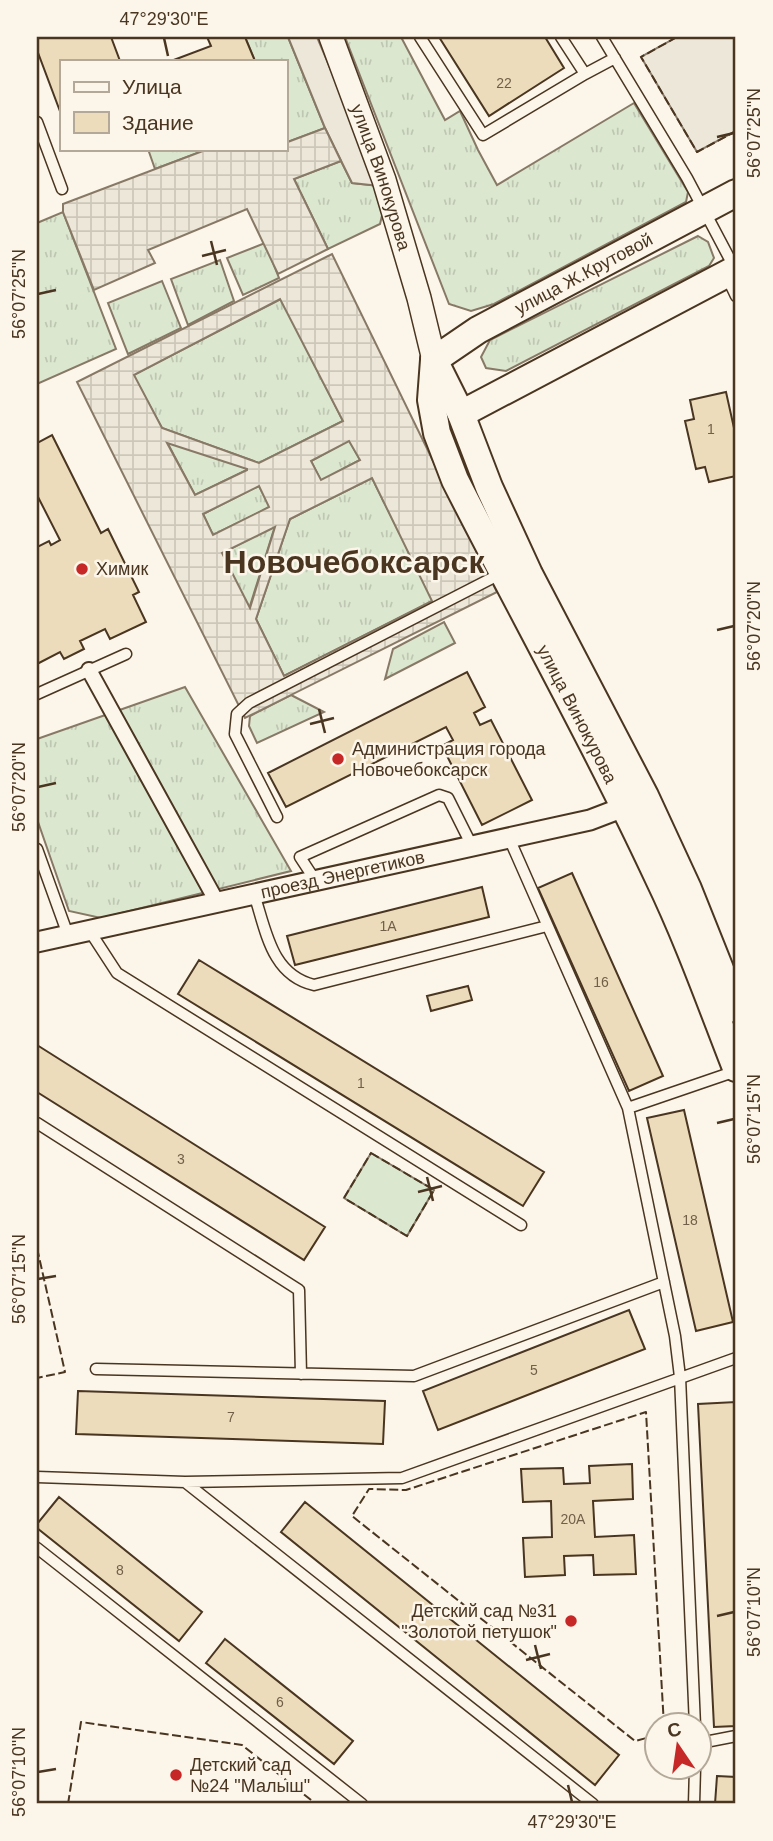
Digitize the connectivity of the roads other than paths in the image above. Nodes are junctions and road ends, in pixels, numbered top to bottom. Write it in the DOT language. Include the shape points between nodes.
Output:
graph roads {
  1 [pos="331,37"];
  2 [pos="420,37"];
  3 [pos="561,37"];
  4 [pos="602,37"];
  5 [pos="615,58"];
  6 [pos="585,74"];
  7 [pos="37,122"];
  8 [pos="62,189"];
  9 [pos="736,193"];
  10 [pos="704,210"];
  11 [pos="734,277"];
  12 [pos="434,360"];
  13 [pos="461,414"];
  14 [pos="502,573"];
  15 [pos="126,654"];
  16 [pos="89,670"];
  17 [pos="37,694"];
  18 [pos="634,802"];
  19 [pos="277,817"];
  20 [pos="509,838"];
  21 [pos="471,846"];
  22 [pos="37,849"];
  23 [pos="314,880"];
  24 [pos="254,894"];
  25 [pos="218,902"];
  26 [pos="547,926"];
  27 [pos="89,930"];
  28 [pos="68,935"];
  29 [pos="37,942"];
  30 [pos="736,1009"];
  31 [pos="736,1070"];
  32 [pos="628,1108"];
  33 [pos="37,1123"];
  34 [pos="521,1225"];
  35 [pos="664,1282"];
  36 [pos="736,1358"];
  37 [pos="96,1369"];
  38 [pos="301,1374"];
  39 [pos="680,1377"];
  40 [pos="37,1477"];
  41 [pos="185,1482"];
  42 [pos="37,1548"];
  43 [pos="694,1712"];
  44 [pos="736,1736"];
  45 [pos="714,1740"];
  46 [pos="695,1782"];
  47 [pos="362,1804"];
  48 [pos="582,1804"];
  49 [pos="593,1804"];
  50 [pos="694,1804"];
  1 -- 12 [label="street, улица Винокурова" via="384,180"];
  2 -- 6 [label="lane" via="483,135"];
  3 -- 6 [label="lane"];
  4 -- 5 [label="lane"];
  5 -- 6 [label="lane"];
  5 -- 10 [label="lane"];
  7 -- 8 [label="lane"];
  9 -- 10 [label="main road, улица Ж.Крутовой"];
  10 -- 11 [label="lane"];
  10 -- 12 [label="main road, улица Ж.Крутовой" via="478,330"];
  11 -- 13 [label="main road"];
  12 -- 13 [label="main road, улица Винокурова"];
  12 -- 14 [label="main road, улица Винокурова" via="431,400 437,433"];
  13 -- 18 [label="main road, улица Винокурова" via="489,487"];
  14 -- 18 [label="main road, улица Винокурова"];
  14 -- 19 [label="lane" via="249,703 237,714 234,734"];
  15 -- 16 [label="lane"];
  16 -- 17 [label="lane"];
  16 -- 25 [label="street"];
  18 -- 20 [label="street, проезд Энергетиков" via="590,820"];
  18 -- 30 [label="main road, улица Винокурова" via="688,889"];
  18 -- 31 [label="main road, улица Винокурова" via="659,878"];
  20 -- 21 [label="street, проезд Энергетиков"];
  20 -- 26 [label="lane"];
  21 -- 23 [label="street, проезд Энергетиков"];
  21 -- 23 [label="lane" via="448,799 439,795 300,857"];
  22 -- 28 [label="lane"];
  23 -- 24 [label="street, проезд Энергетиков"];
  24 -- 25 [label="street, проезд Энергетиков"];
  24 -- 26 [label="lane" via="279,963 314,985"];
  25 -- 27 [label="street, проезд Энергетиков"];
  26 -- 32 [label="lane"];
  27 -- 28 [label="street, проезд Энергетиков"];
  27 -- 34 [label="lane" via="117,973"];
  28 -- 29 [label="street, проезд Энергетиков"];
  31 -- 32 [label="lane"];
  32 -- 35 [label="lane"];
  33 -- 38 [label="lane" via="299,1290"];
  35 -- 38 [label="lane" via="414,1376"];
  35 -- 39 [label="lane"];
  36 -- 39 [label="lane"];
  37 -- 38 [label="lane"];
  39 -- 41 [label="lane" via="401,1478"];
  39 -- 43 [label="lane"];
  40 -- 41 [label="lane"];
  41 -- 49 [label="lane"];
  42 -- 47 [label="lane"];
  44 -- 45 [label="lane"];
  46 -- 50 [label="lane"];
  48 -- 49 [label="lane"];
}
